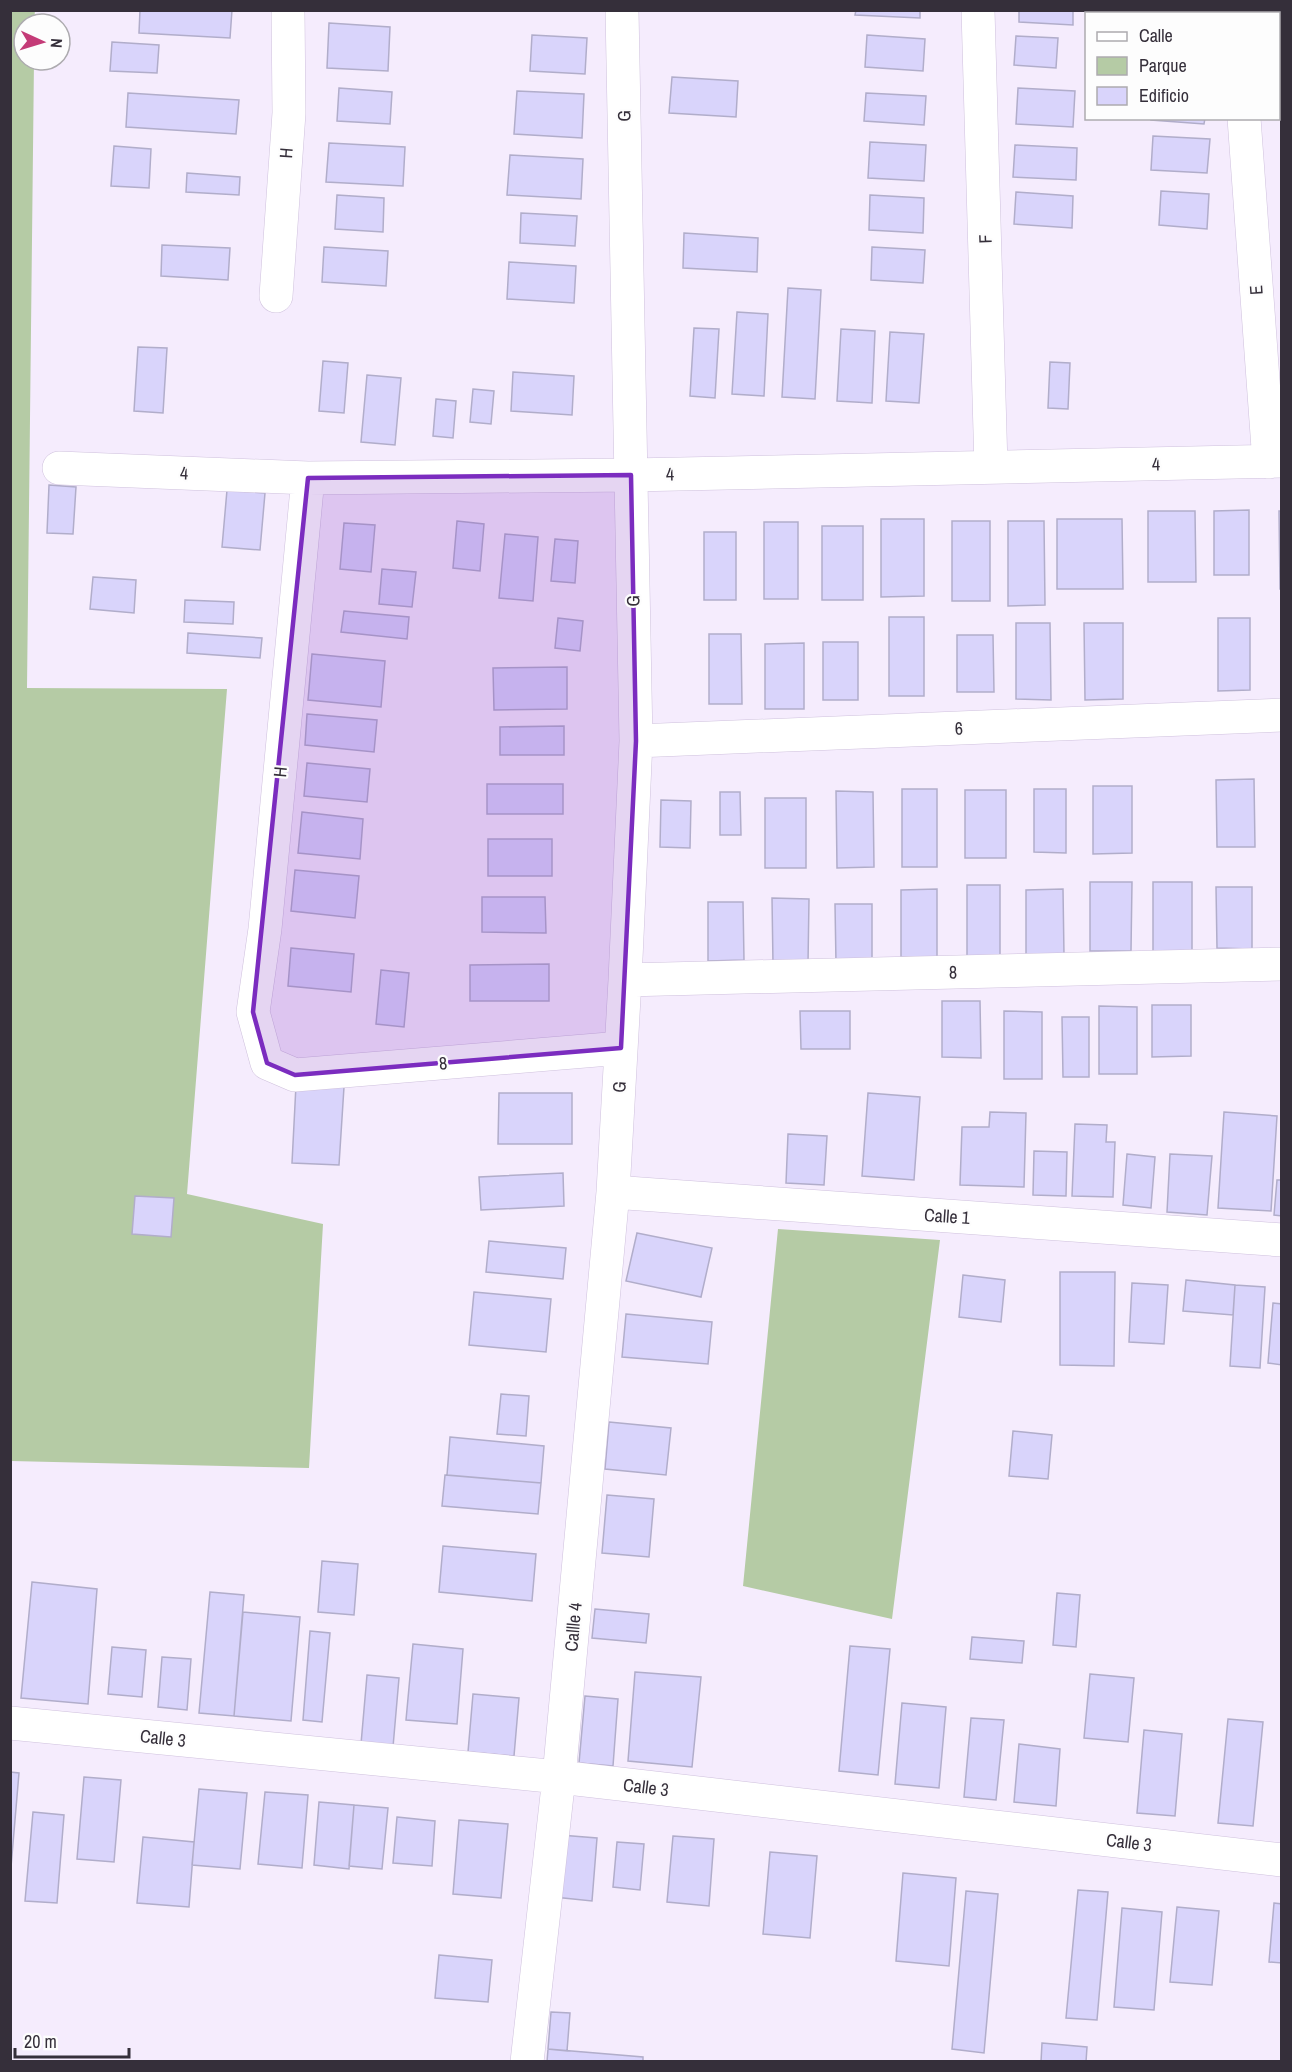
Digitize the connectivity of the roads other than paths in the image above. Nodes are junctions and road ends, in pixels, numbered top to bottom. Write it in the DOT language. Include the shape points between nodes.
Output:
graph roads {
  1 [pos="288,10"];
  2 [pos="622,10"];
  3 [pos="978,10"];
  4 [pos="1244,120"];
  5 [pos="276,296"];
  6 [pos="1275,462"];
  7 [pos="991,467"];
  8 [pos="59,468"];
  9 [pos="631,475"];
  10 [pos="308,478"];
  11 [pos="1281,715"];
  12 [pos="636,741"];
  13 [pos="1281,964"];
  14 [pos="625,980"];
  15 [pos="621,1048"];
  16 [pos="267,1063"];
  17 [pos="613,1192"];
  18 [pos="1281,1240"];
  19 [pos="10,1723"];
  20 [pos="559,1777"];
  21 [pos="1281,1860"];
  22 [pos="527,2061"];
  1 -- 5 [label="street, H" via="289,113"];
  2 -- 9 [label="street, G"];
  3 -- 7 [label="street, F"];
  4 -- 6 [label="street, E"];
  6 -- 7 [label="street, 4"];
  7 -- 9 [label="street, 4"];
  8 -- 10 [label="street, 4"];
  9 -- 10 [label="street, 4"];
  9 -- 12 [label="street, G"];
  10 -- 16 [label="street, H" via="265,929 253,1012"];
  11 -- 12 [label="street, 6"];
  12 -- 14 [label="street, G"];
  13 -- 14 [label="street, 8"];
  14 -- 15 [label="street, G"];
  15 -- 16 [label="street, 8" via="295,1075"];
  15 -- 17 [label="street, G"];
  17 -- 18 [label="street, Calle 1"];
  17 -- 20 [label="street, Callle 4"];
  19 -- 20 [label="street, Calle 3"];
  20 -- 21 [label="street, Calle 3"];
  20 -- 22 [label="street, Callle 4"];
}
